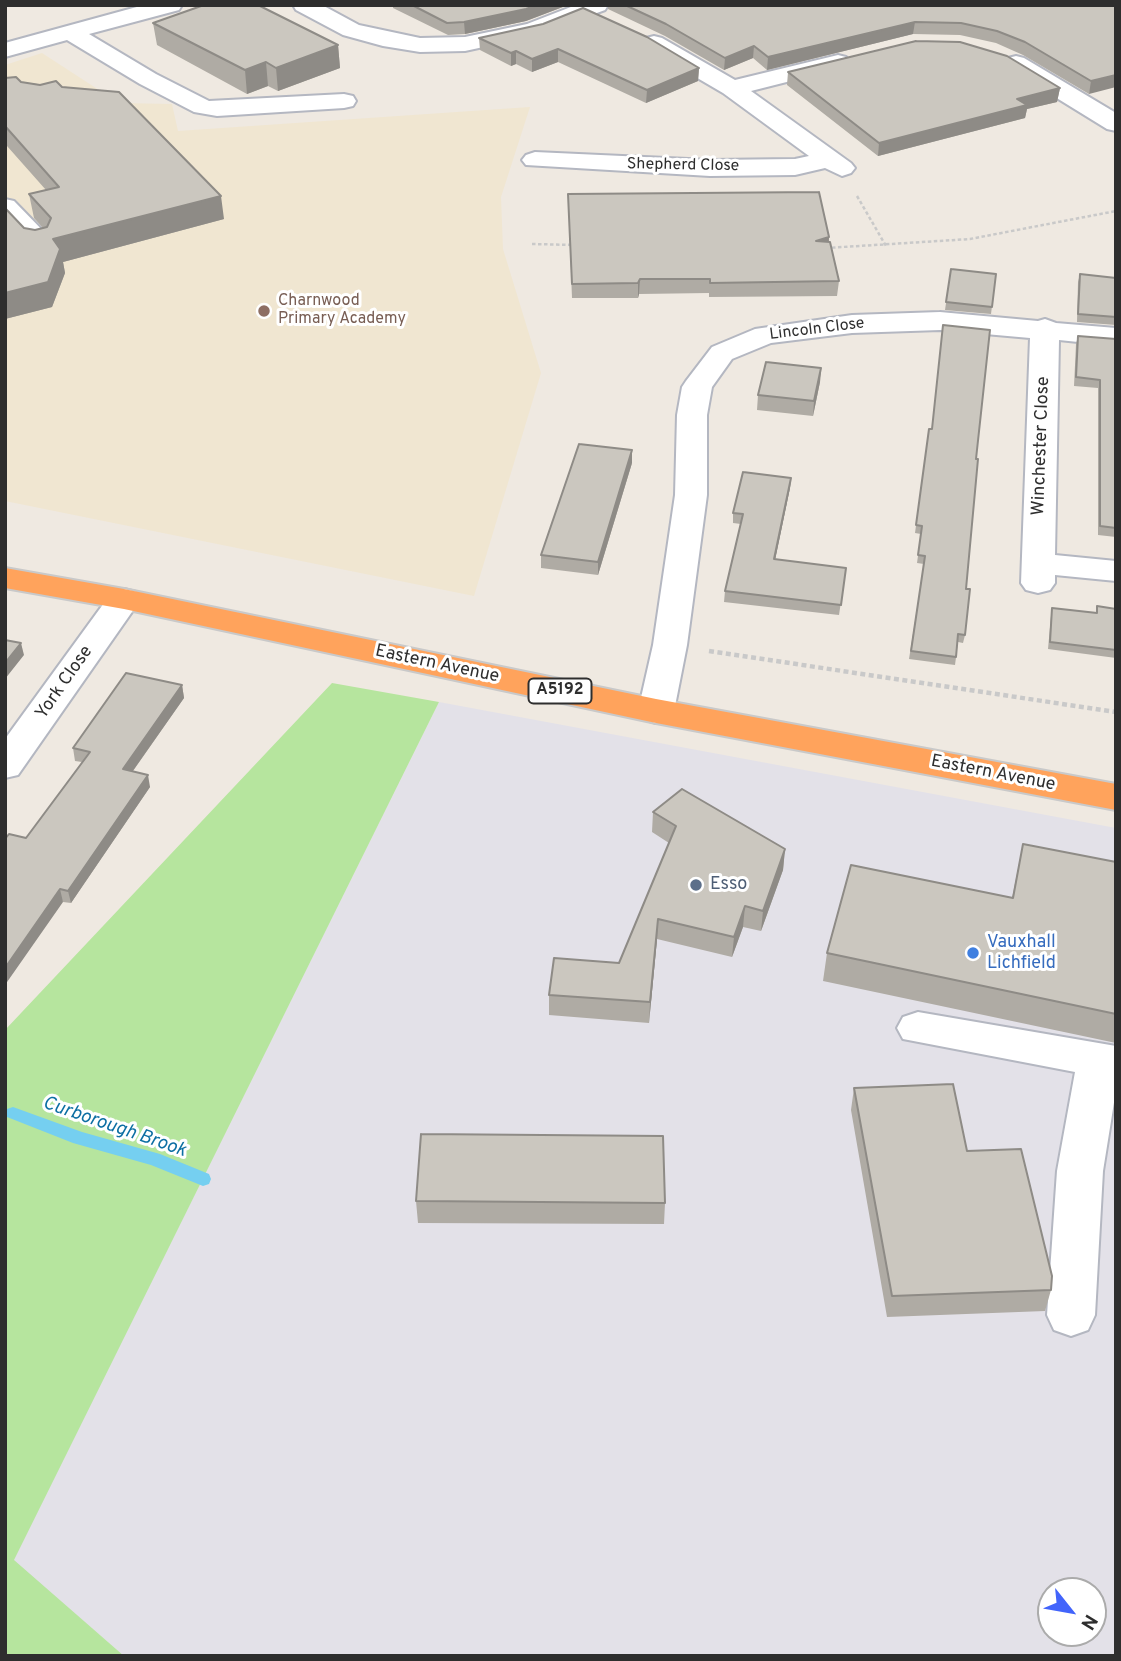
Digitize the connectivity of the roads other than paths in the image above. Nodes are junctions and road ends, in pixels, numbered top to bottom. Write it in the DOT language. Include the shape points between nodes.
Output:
graph roads {
  1 [pos="171,5"];
  2 [pos="304,5"];
  3 [pos="597,13"];
  4 [pos="71,33"];
  5 [pos="632,33"];
  6 [pos="8,47"];
  7 [pos="996,54"];
  8 [pos="858,57"];
  9 [pos="732,88"];
  10 [pos="344,101"];
  11 [pos="1116,124"];
  12 [pos="535,160"];
  13 [pos="5,207"];
  14 [pos="39,243"];
  15 [pos="1045,328"];
  16 [pos="1116,337"];
  17 [pos="1116,571"];
  18 [pos="5,578"];
  19 [pos="124,599"];
  20 [pos="656,711"];
  21 [pos="5,766"];
  22 [pos="1116,797"];
  23 [pos="918,1028"];
  24 [pos="1107,1062"];
  25 [pos="1070,1315"];
  1 -- 4 [label="street"];
  2 -- 3 [label="street" via="351,30 420,45 466,44"];
  4 -- 6 [label="street"];
  4 -- 10 [label="street" via="203,107"];
  5 -- 9 [label="street"];
  7 -- 11 [label="street"];
  8 -- 9 [label="street"];
  9 -- 12 [label="street, Shepherd Close" via="836,163 710,168"];
  13 -- 14 [label="street"];
  15 -- 16 [label="street, Lincoln Close"];
  15 -- 17 [label="street, Winchester Close" via="1038,573"];
  15 -- 20 [label="street, Lincoln Close" via="940,321 852,324 765,335 722,353 696,387 691,495"];
  18 -- 19 [label="highway, Eastern Avenue / A5192"];
  19 -- 20 [label="highway, Eastern Avenue / A5192"];
  19 -- 21 [label="street, York Close"];
  20 -- 22 [label="highway, Eastern Avenue / A5192"];
  23 -- 24 [label="street"];
  24 -- 25 [label="street" via="1080,1171"];
}
